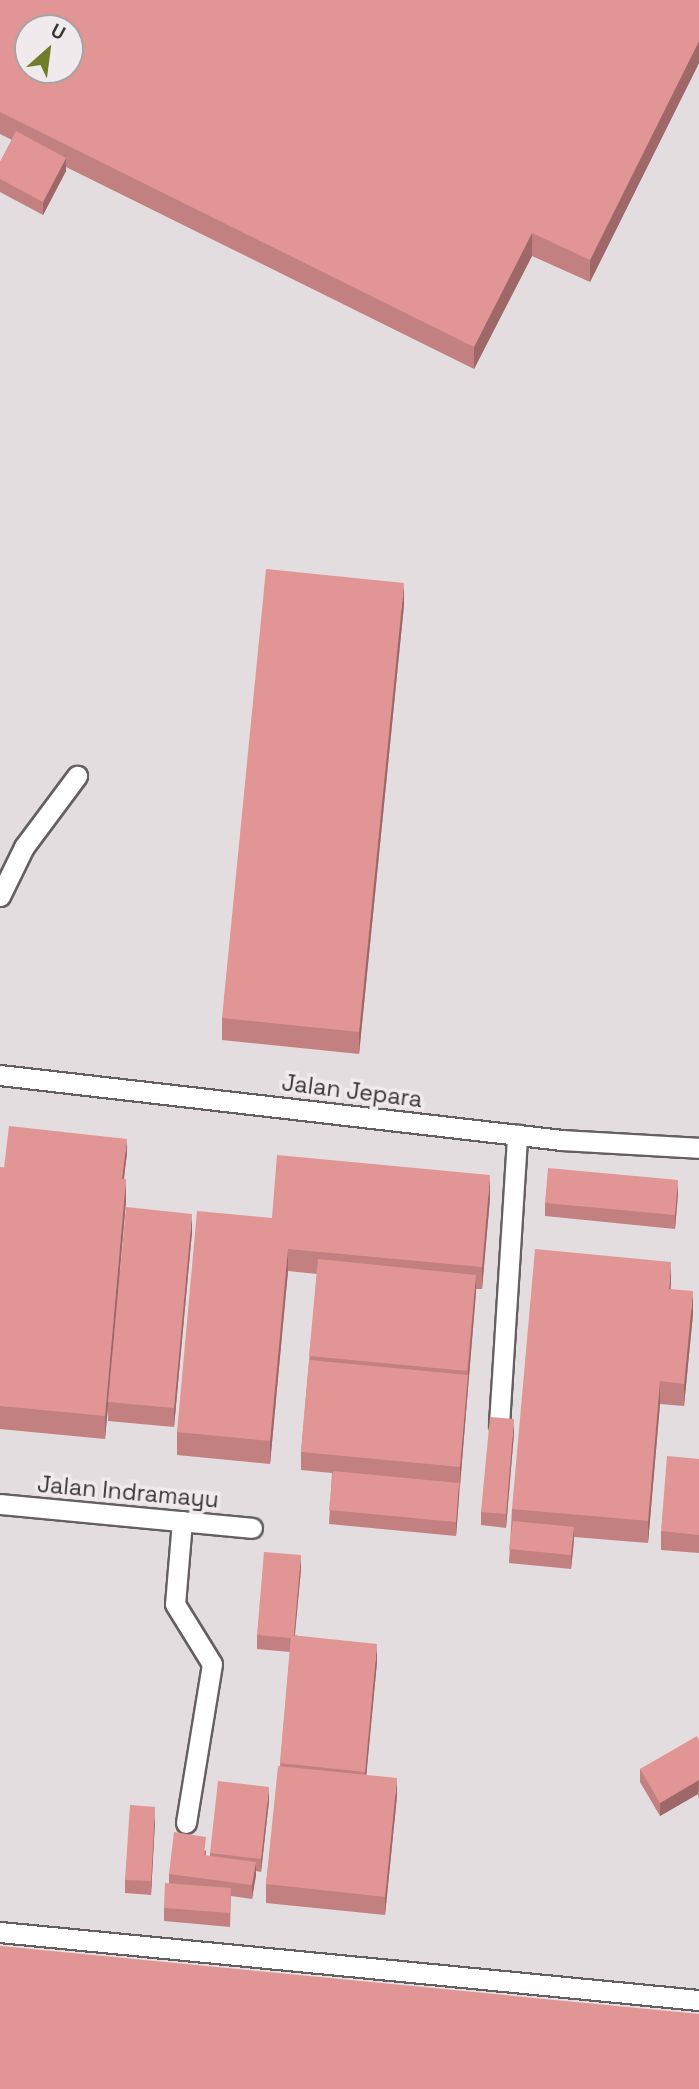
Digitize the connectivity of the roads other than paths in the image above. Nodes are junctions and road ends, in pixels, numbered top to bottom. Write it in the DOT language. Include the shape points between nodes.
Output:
graph roads {
  1 [pos="76,776"];
  2 [pos="0,896"];
  3 [pos="0,1075"];
  4 [pos="517,1135"];
  5 [pos="699,1148"];
  6 [pos="499,1424"];
  7 [pos="0,1504"];
  8 [pos="182,1521"];
  9 [pos="252,1528"];
  10 [pos="186,1823"];
  11 [pos="0,1932"];
  12 [pos="699,2000"];
  1 -- 2 [label="lane" via="24,848"];
  3 -- 4 [label="lane, Jalan Jepara"];
  4 -- 5 [label="lane, Jalan Jepara"];
  4 -- 6 [label="lane"];
  7 -- 8 [label="lane, Jalan Indramayu"];
  8 -- 9 [label="lane, Jalan Indramayu"];
  8 -- 10 [label="lane" via="175,1604 212,1664"];
  11 -- 12 [label="lane"];
}
